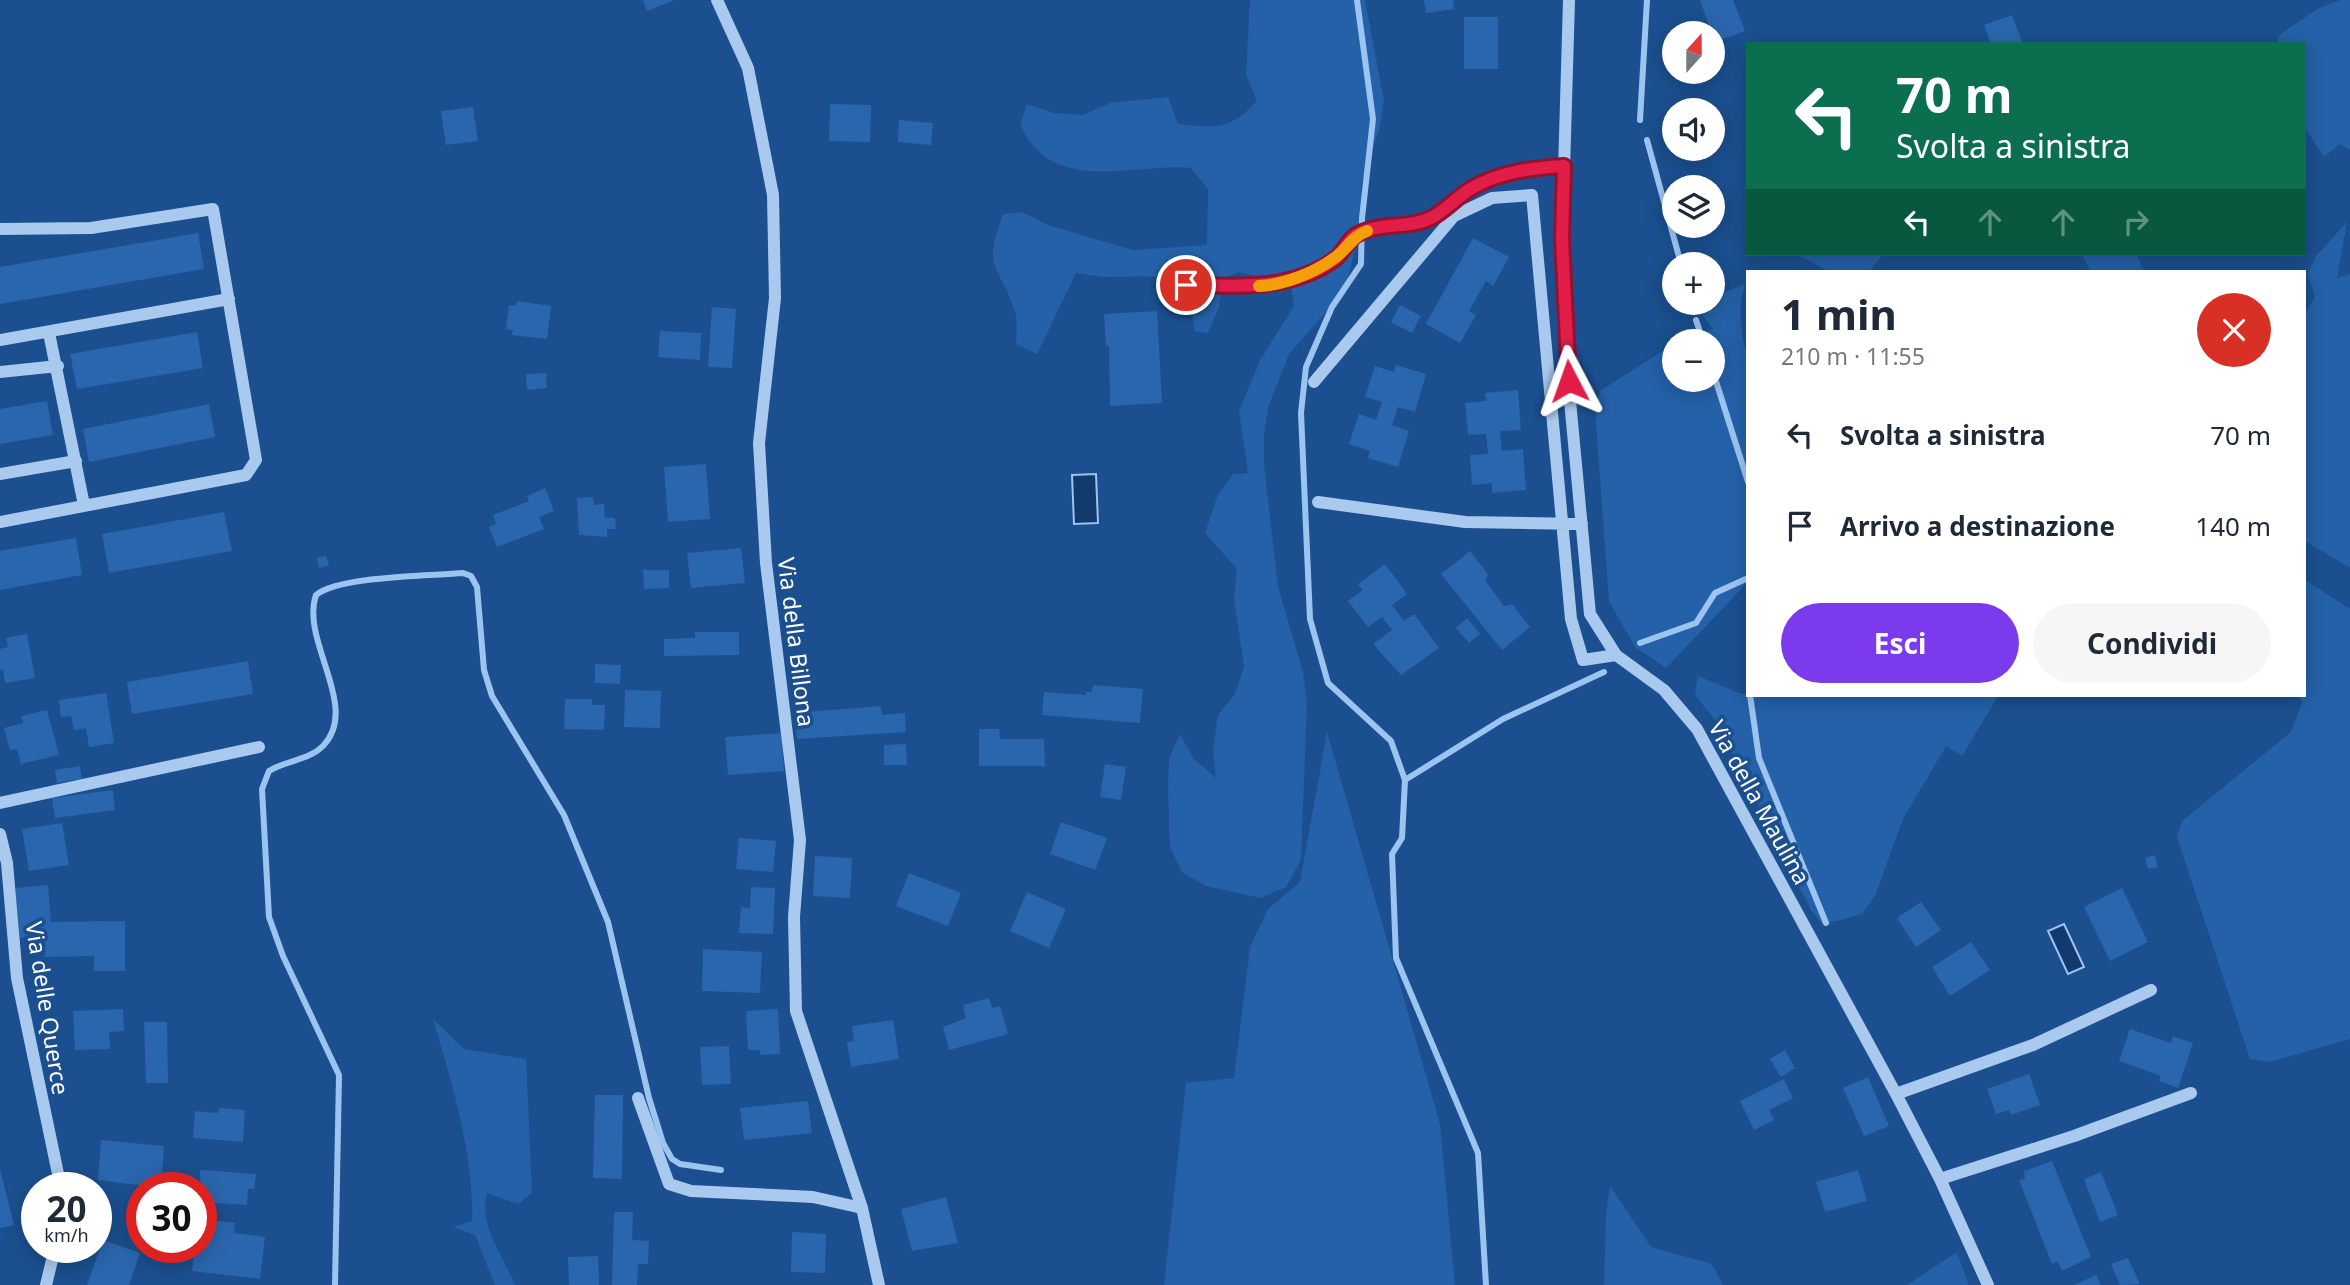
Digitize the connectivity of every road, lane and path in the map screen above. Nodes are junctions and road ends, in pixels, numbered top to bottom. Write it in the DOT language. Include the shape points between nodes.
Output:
graph roads {
  1 [pos="717,0"];
  2 [pos="1569,0"];
  3 [pos="1564,166"];
  4 [pos="0,229"];
  5 [pos="1186,285"];
  6 [pos="229,299"];
  7 [pos="49,333"];
  8 [pos="0,340"];
  9 [pos="58,366"];
  10 [pos="0,372"];
  11 [pos="1314,382"];
  12 [pos="76,461"];
  13 [pos="0,474"];
  14 [pos="1318,502"];
  15 [pos="84,505"];
  16 [pos="0,522"];
  17 [pos="1560,524"];
  18 [pos="1582,524"];
  19 [pos="1616,655"];
  20 [pos="259,747"];
  21 [pos="0,803"];
  22 [pos="0,834"];
  23 [pos="2151,990"];
  24 [pos="2191,1093"];
  25 [pos="1896,1094"];
  26 [pos="638,1098"];
  27 [pos="58,1172"];
  28 [pos="1940,1179"];
  29 [pos="862,1208"];
  30 [pos="51,1263"];
  31 [pos="46,1285"];
  32 [pos="879,1285"];
  33 [pos="1988,1285"];
  1 -- 29 [label="street, Via della Billona" via="748,68 773,195 775,298 759,443 765,563 800,840 794,917 796,1011"];
  2 -- 3 [label="street, Via della Maulina"];
  3 -- 5 [label="street" via="1519,170 1473,187 1432,217 1355,236 1335,259 1297,277 1264,286"];
  3 -- 18 [label="street, Via della Maulina" via="1566,358"];
  4 -- 6 [label="street" via="92,228 213,209"];
  6 -- 7 [label="street"];
  6 -- 15 [label="street" via="257,460 246,475"];
  7 -- 8 [label="street"];
  7 -- 9 [label="street"];
  9 -- 10 [label="street"];
  9 -- 12 [label="street"];
  11 -- 17 [label="street" via="1454,216 1492,198 1532,195"];
  12 -- 13 [label="street"];
  12 -- 15 [label="street"];
  14 -- 17 [label="street" via="1465,522"];
  15 -- 16 [label="street"];
  17 -- 18 [label="street"];
  17 -- 19 [label="street" via="1571,619 1583,660"];
  18 -- 19 [label="street, Via della Maulina" via="1590,614"];
  19 -- 25 [label="street, Via della Maulina" via="1664,691 1697,729"];
  20 -- 21 [label="street"];
  22 -- 27 [label="street, Via delle Querce" via="7,863 17,978"];
  23 -- 25 [label="street" via="2033,1045"];
  24 -- 28 [label="street"];
  25 -- 28 [label="street, Via della Maulina"];
  26 -- 29 [label="street" via="669,1184 691,1191 813,1197"];
  28 -- 33 [label="street, Via della Maulina"];
  29 -- 32 [label="street, Via della Billona"];
  30 -- 31 [label="street"];
}
